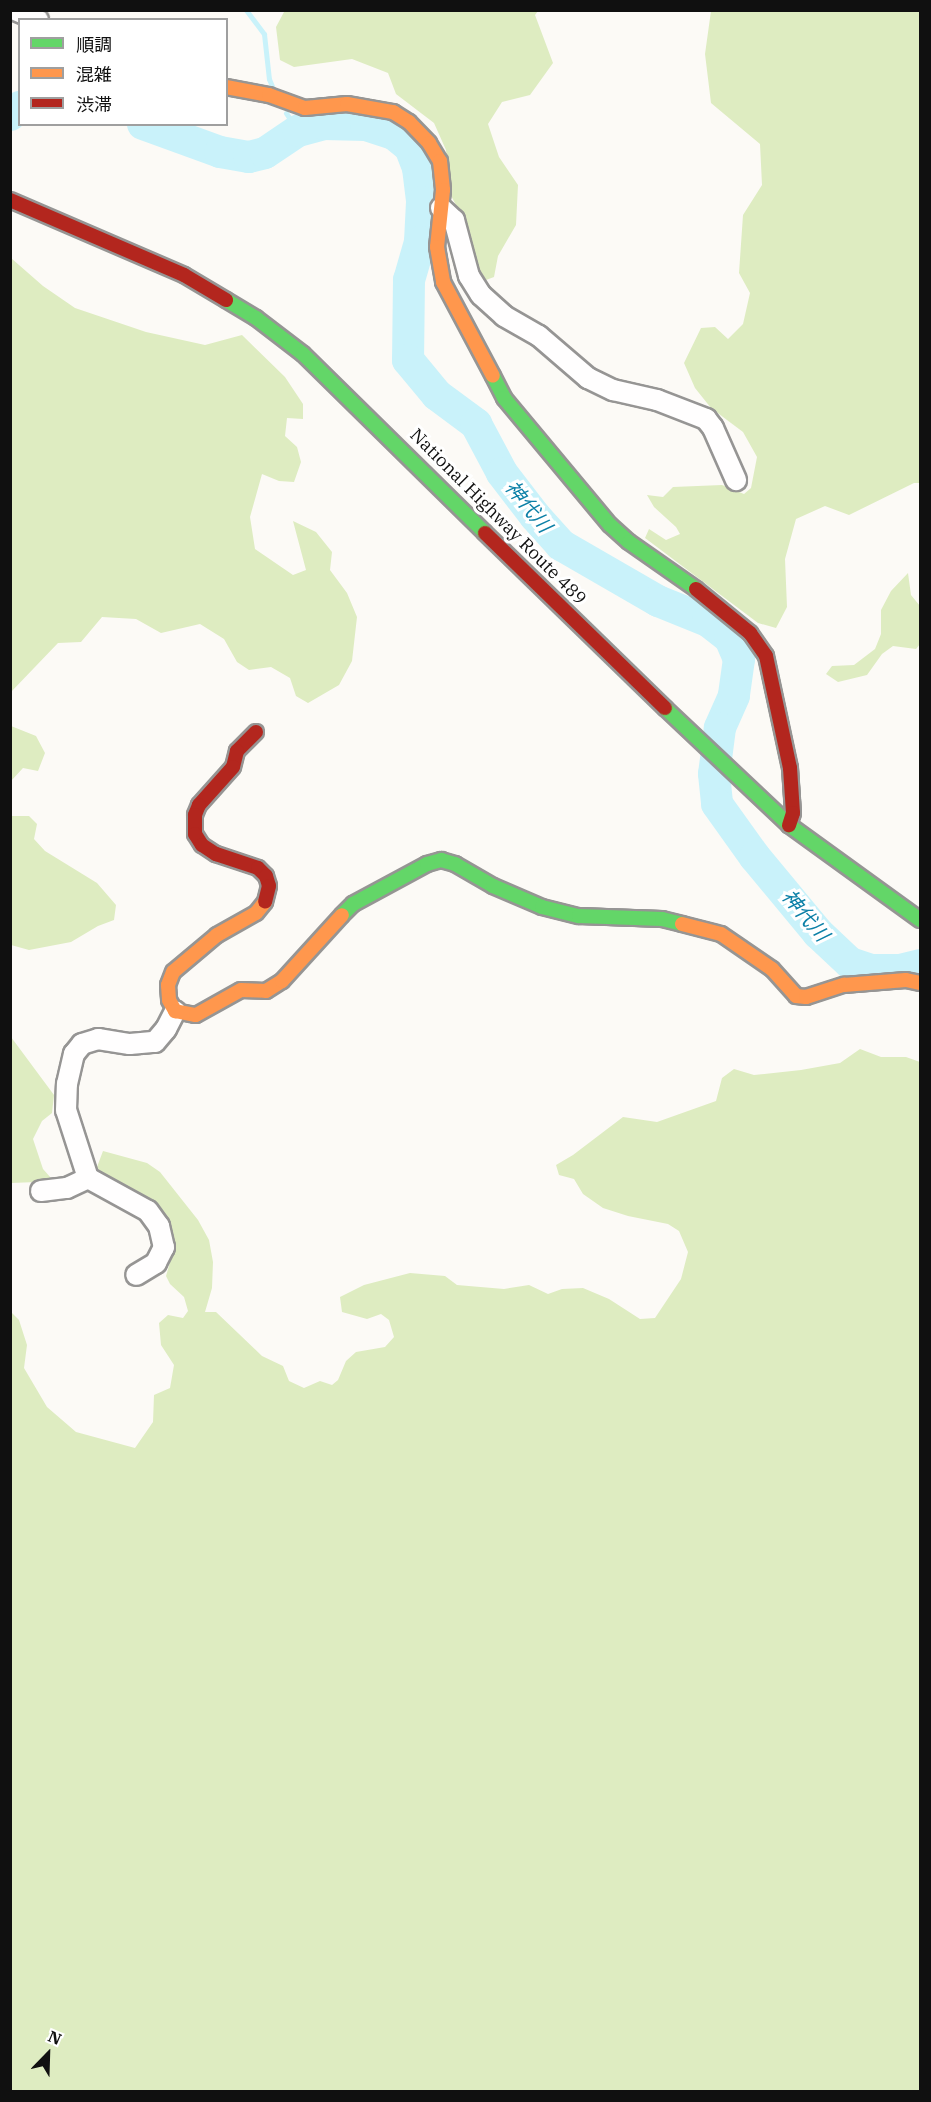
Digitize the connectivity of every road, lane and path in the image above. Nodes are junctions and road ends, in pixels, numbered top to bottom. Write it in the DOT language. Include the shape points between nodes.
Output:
graph roads {
  1 [pos="15,10"];
  2 [pos="33,18"];
  3 [pos="228,87"];
  4 [pos="10,200"];
  5 [pos="441,208"];
  6 [pos="736,480"];
  7 [pos="256,732"];
  8 [pos="789,825"];
  9 [pos="921,920"];
  10 [pos="921,984"];
  11 [pos="175,1011"];
  12 [pos="88,1178"];
  13 [pos="41,1191"];
  14 [pos="136,1275"];
  1 -- 2 [label="street"];
  3 -- 5 [label="main road" via="269,95 293,106 364,105 393,112 409,122 440,161"];
  4 -- 8 [label="main road, National Highway Route 489" via="184,275 256,318 303,354"];
  5 -- 6 [label="street" via="454,220 469,276 481,295 504,316 539,336 588,378 613,390 657,400 706,419"];
  5 -- 8 [label="main road" via="437,247 443,282 504,398 610,525 628,542 720,606 750,633 766,656 790,768 793,813"];
  7 -- 11 [label="main road" via="237,751 233,767 199,806 195,834 202,845 216,854 258,868 266,876 269,886 264,905 217,935 173,972 168,985"];
  8 -- 9 [label="main road, National Highway Route 489"];
  10 -- 11 [label="main road" via="906,980 844,985 806,997 796,996 772,969 722,934 662,919 579,916 542,907 441,860 353,904 282,981 266,991 235,992 196,1016"];
  11 -- 12 [label="street" via="155,1042 130,1044 98,1039 82,1044 74,1054 66,1110"];
  12 -- 13 [label="street" via="67,1188"];
  12 -- 14 [label="street" via="148,1211 159,1226 164,1247 156,1263"];
}
